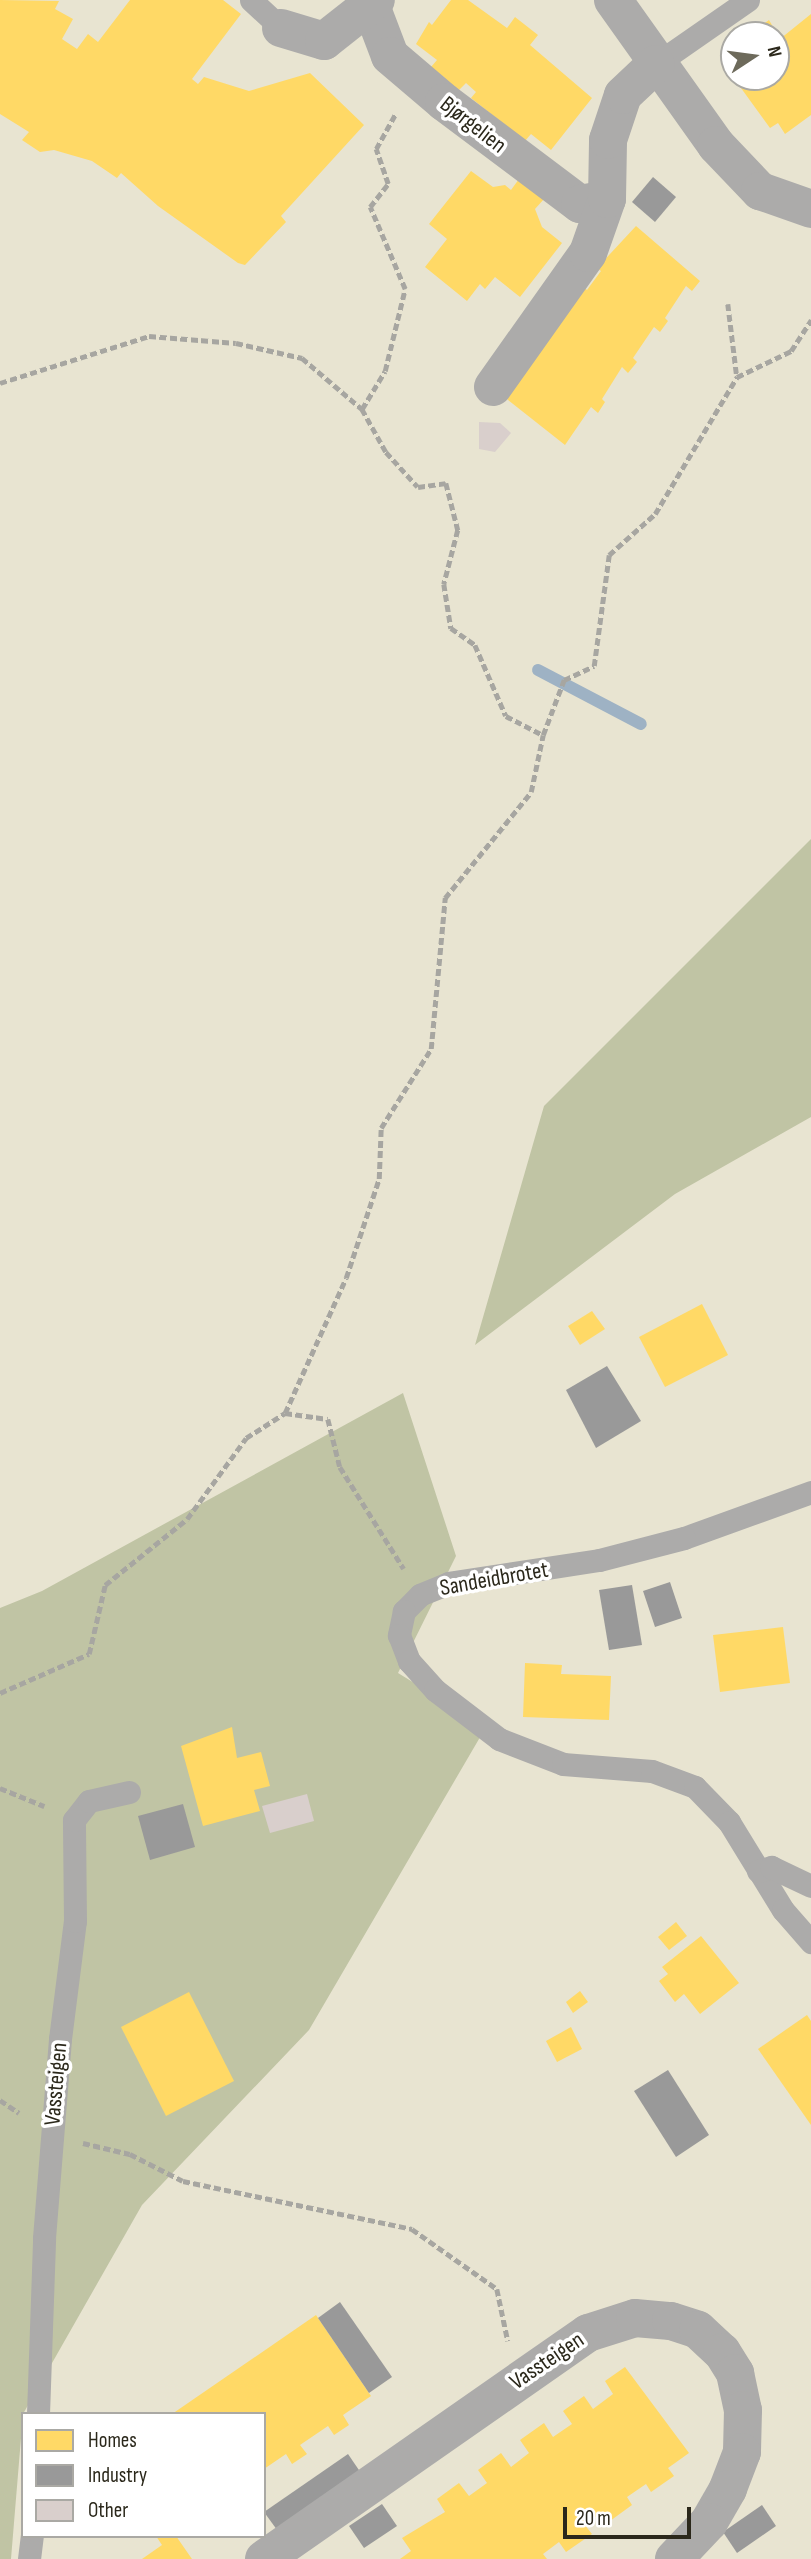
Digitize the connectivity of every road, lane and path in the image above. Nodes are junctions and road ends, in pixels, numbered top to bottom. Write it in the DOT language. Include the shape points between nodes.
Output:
graph roads {
  1 [pos="251,0"];
  2 [pos="613,0"];
  3 [pos="748,0"];
  4 [pos="374,3"];
  5 [pos="281,28"];
  6 [pos="656,64"];
  7 [pos="399,108"];
  8 [pos="607,199"];
  9 [pos="811,209"];
  10 [pos="729,304"];
  11 [pos="811,320"];
  12 [pos="737,377"];
  13 [pos="0,383"];
  14 [pos="494,387"];
  15 [pos="362,409"];
  16 [pos="543,736"];
  17 [pos="285,1413"];
  18 [pos="811,1492"];
  19 [pos="420,1595"];
  20 [pos="0,1693"];
  21 [pos="0,1788"];
  22 [pos="129,1792"];
  23 [pos="74,1820"];
  24 [pos="758,1871"];
  25 [pos="811,1886"];
  26 [pos="811,1942"];
  27 [pos="52,2136"];
  28 [pos="516,2382"];
  29 [pos="38,2412"];
  30 [pos="32,2538"];
  31 [pos="29,2559"];
  32 [pos="264,2559"];
  33 [pos="674,2559"];
  1 -- 5 [label="lane"];
  2 -- 6 [label="street"];
  3 -- 6 [label="lane"];
  4 -- 5 [label="street, Bjørgelien" via="324,41"];
  4 -- 8 [label="street, Bjørgelien" via="390,55 444,102 580,204"];
  6 -- 8 [label="street" via="623,95 608,140"];
  6 -- 9 [label="street" via="716,145 760,191"];
  7 -- 15 [label="path" via="376,149 388,184 370,207 405,289 385,371"];
  8 -- 14 [label="street" via="588,253"];
  10 -- 12 [label="path"];
  11 -- 12 [label="path" via="791,351"];
  12 -- 16 [label="path" via="655,514 609,555 594,666 564,680"];
  13 -- 15 [label="path" via="149,336 236,343 302,358"];
  15 -- 16 [label="path" via="386,452 418,488 446,483 458,530 444,584 451,628 475,645 506,716"];
  16 -- 17 [label="path" via="531,792 445,898 431,1049 381,1128 379,1179 345,1278"];
  17 -- 19 [label="path" via="328,1419 340,1467"];
  17 -- 20 [label="path" via="246,1438 187,1519 105,1585 89,1654"];
  18 -- 19 [label="lane, Sandeidbrotet" via="684,1538 532,1573 449,1583"];
  19 -- 24 [label="lane, Sandeidbrotet" via="404,1611 400,1635 409,1661 449,1703 481,1729 529,1755 563,1765 652,1771 695,1787 729,1822"];
  21 -- 23 [label="path"];
  22 -- 23 [label="lane" via="89,1801"];
  23 -- 27 [label="lane, Vassteigen" via="75,1921"];
  24 -- 25 [label="lane" via="771,1867"];
  24 -- 26 [label="lane, Sandeidbrotet"];
  27 -- 28 [label="path" via="130,2154 183,2181 412,2229 497,2289"];
  27 -- 29 [label="lane, Vassteigen"];
  28 -- 32 [label="street, Vassteigen"];
  28 -- 33 [label="street, Vassteigen" via="588,2333 635,2319 671,2321 698,2330 722,2352 735,2373 743,2410 742,2452 709,2522"];
  30 -- 31 [label="lane"];
}
